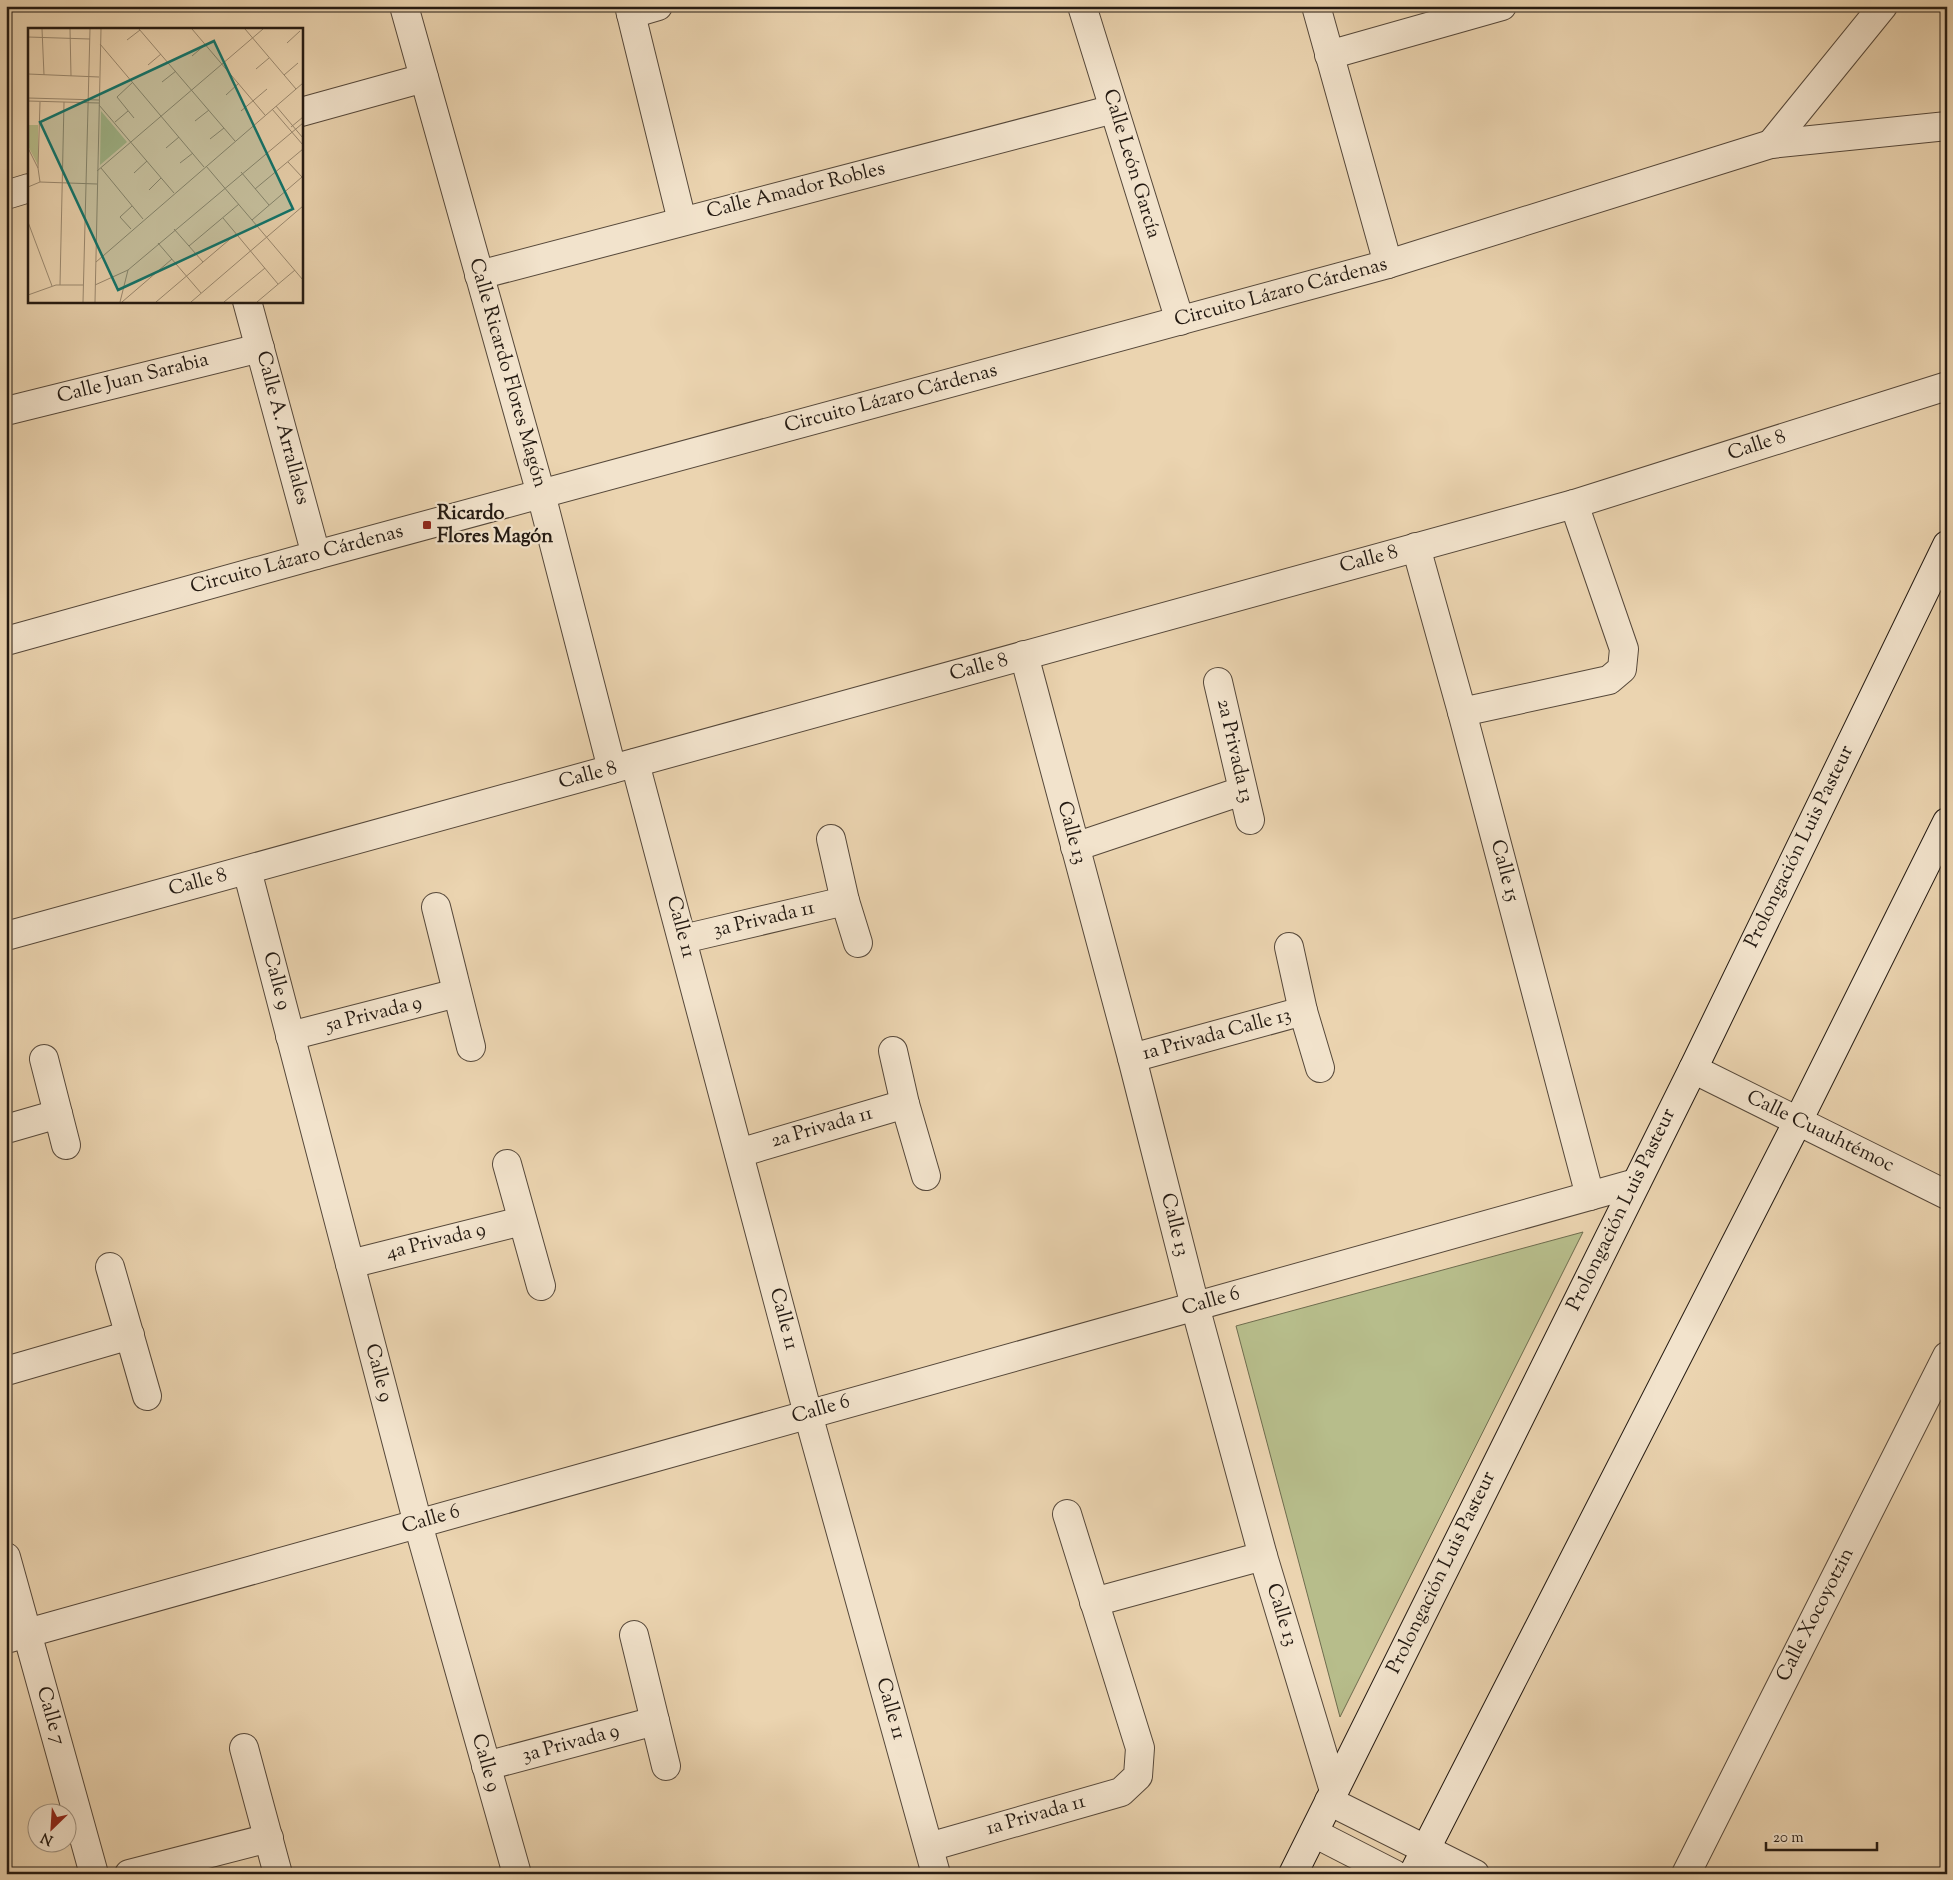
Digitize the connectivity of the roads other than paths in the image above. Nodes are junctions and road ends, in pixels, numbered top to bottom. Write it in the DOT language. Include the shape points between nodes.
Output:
graph roads {
  1 [pos="404,6"];
  2 [pos="658,6"];
  3 [pos="1082,6"];
  4 [pos="1316,6"];
  5 [pos="1502,6"];
  6 [pos="1883,6"];
  7 [pos="630,10"];
  8 [pos="1329,55"];
  9 [pos="424,78"];
  10 [pos="1114,109"];
  11 [pos="302,112"];
  12 [pos="1947,126"];
  13 [pos="1771,144"];
  14 [pos="28,188"];
  15 [pos="6,195"];
  16 [pos="682,221"];
  17 [pos="1388,264"];
  18 [pos="479,275"];
  19 [pos="247,302"];
  20 [pos="1180,321"];
  21 [pos="260,348"];
  22 [pos="1947,386"];
  23 [pos="6,411"];
  24 [pos="541,494"];
  25 [pos="1574,504"];
  26 [pos="1947,545"];
  27 [pos="1416,547"];
  28 [pos="316,555"];
  29 [pos="6,641"];
  30 [pos="1024,655"];
  31 [pos="1218,682"];
  32 [pos="1462,712"];
  33 [pos="624,766"];
  34 [pos="1242,791"];
  35 [pos="1250,820"];
  36 [pos="1947,822"];
  37 [pos="831,839"];
  38 [pos="1074,847"];
  39 [pos="247,870"];
  40 [pos="845,901"];
  41 [pos="436,907"];
  42 [pos="6,936"];
  43 [pos="683,939"];
  44 [pos="858,943"];
  45 [pos="1289,947"];
  46 [pos="457,993"];
  47 [pos="1303,1011"];
  48 [pos="290,1036"];
  49 [pos="471,1047"];
  50 [pos="893,1052"];
  51 [pos="1132,1058"];
  52 [pos="44,1059"];
  53 [pos="1320,1068"];
  54 [pos="1692,1069"];
  55 [pos="905,1104"];
  56 [pos="58,1114"];
  57 [pos="1798,1121"];
  58 [pos="6,1129"];
  59 [pos="66,1145"];
  60 [pos="739,1153"];
  61 [pos="507,1164"];
  62 [pos="926,1176"];
  63 [pos="1636,1182"];
  64 [pos="1947,1195"];
  65 [pos="1590,1196"];
  66 [pos="522,1221"];
  67 [pos="350,1264"];
  68 [pos="110,1267"];
  69 [pos="541,1286"];
  70 [pos="1195,1306"];
  71 [pos="130,1335"];
  72 [pos="1947,1356"];
  73 [pos="6,1371"];
  74 [pos="147,1396"];
  75 [pos="808,1414"];
  76 [pos="1066,1514"];
  77 [pos="418,1524"];
  78 [pos="1263,1556"];
  79 [pos="6,1557"];
  80 [pos="1094,1602"];
  81 [pos="634,1634"];
  82 [pos="16,1636"];
  83 [pos="655,1721"];
  84 [pos="244,1748"];
  85 [pos="486,1766"];
  86 [pos="666,1766"];
  87 [pos="1332,1796"];
  88 [pos="1314,1833"];
  89 [pos="269,1838"];
  90 [pos="929,1847"];
  91 [pos="1426,1850"];
  92 [pos="94,1874"];
  93 [pos="129,1874"];
  94 [pos="278,1874"];
  95 [pos="517,1874"];
  96 [pos="936,1874"];
  97 [pos="1293,1874"];
  98 [pos="1394,1874"];
  99 [pos="1413,1874"];
  100 [pos="1475,1874"];
  101 [pos="1686,1874"];
  1 -- 9 [label="street, Calle Ricardo Flores Magón"];
  2 -- 7 [label="street"];
  3 -- 10 [label="street, Calle León García"];
  4 -- 8 [label="street"];
  5 -- 8 [label="street"];
  6 -- 13 [label="street"];
  7 -- 16 [label="street"];
  8 -- 17 [label="street"];
  9 -- 11 [label="street"];
  9 -- 18 [label="street, Calle Ricardo Flores Magón"];
  10 -- 16 [label="street, Calle Amador Robles"];
  10 -- 20 [label="street, Calle León García"];
  12 -- 13 [label="street, Circuito Lázaro Cárdenas"];
  13 -- 17 [label="street, Circuito Lázaro Cárdenas"];
  14 -- 15 [label="street"];
  16 -- 18 [label="street, Calle Amador Robles"];
  17 -- 20 [label="street, Circuito Lázaro Cárdenas"];
  18 -- 24 [label="street, Calle Ricardo Flores Magón"];
  19 -- 21 [label="street, Calle A. Arrallales"];
  20 -- 24 [label="street, Circuito Lázaro Cárdenas"];
  21 -- 23 [label="street, Calle Juan Sarabia"];
  21 -- 28 [label="street, Calle A. Arrallales"];
  22 -- 25 [label="street, Calle 8"];
  24 -- 28 [label="street, Circuito Lázaro Cárdenas"];
  24 -- 33 [label="street, Calle Ricardo Flores Magón"];
  25 -- 27 [label="street, Calle 8"];
  25 -- 32 [label="street" via="1624,649 1622,669 1609,680"];
  26 -- 54 [label="street, Prolongación Luis Pasteur"];
  27 -- 30 [label="street, Calle 8"];
  27 -- 32 [label="street, Calle 15"];
  28 -- 29 [label="street, Circuito Lázaro Cárdenas"];
  30 -- 33 [label="street, Calle 8"];
  30 -- 38 [label="street, Calle 13"];
  31 -- 34 [label="street, 2a Privada 13"];
  32 -- 65 [label="street, Calle 15"];
  33 -- 39 [label="street, Calle 8"];
  33 -- 43 [label="street, Calle 11"];
  34 -- 35 [label="street, 2a Privada 13"];
  34 -- 38 [label="street"];
  36 -- 57 [label="street"];
  37 -- 40 [label="street"];
  38 -- 51 [label="street, Calle 13"];
  39 -- 42 [label="street, Calle 8"];
  39 -- 48 [label="street, Calle 9"];
  40 -- 43 [label="street, 3a Privada 11"];
  40 -- 44 [label="street"];
  41 -- 46 [label="street"];
  43 -- 60 [label="street, Calle 11"];
  45 -- 47 [label="street"];
  46 -- 48 [label="street, 5a Privada 9"];
  46 -- 49 [label="street"];
  47 -- 51 [label="street, 1a Privada Calle 13"];
  47 -- 53 [label="street"];
  48 -- 67 [label="street, Calle 9"];
  50 -- 55 [label="street"];
  51 -- 70 [label="street, Calle 13"];
  52 -- 56 [label="street"];
  54 -- 57 [label="street, Calle Cuauhtémoc"];
  54 -- 63 [label="street, Prolongación Luis Pasteur"];
  55 -- 60 [label="street, 2a Privada 11"];
  55 -- 62 [label="street"];
  56 -- 58 [label="street"];
  56 -- 59 [label="street"];
  57 -- 64 [label="street, Calle Cuauhtémoc"];
  57 -- 91 [label="street"];
  60 -- 75 [label="street, Calle 11"];
  61 -- 66 [label="street"];
  63 -- 65 [label="street, Calle 6"];
  63 -- 87 [label="street, Prolongación Luis Pasteur"];
  65 -- 70 [label="street, Calle 6"];
  66 -- 67 [label="street, 4a Privada 9"];
  66 -- 69 [label="street"];
  67 -- 77 [label="street, Calle 9"];
  68 -- 71 [label="street"];
  70 -- 75 [label="street, Calle 6"];
  70 -- 78 [label="street, Calle 13"];
  71 -- 73 [label="street"];
  71 -- 74 [label="street"];
  72 -- 101 [label="street, Calle Xocoyotzin"];
  75 -- 77 [label="street, Calle 6"];
  75 -- 90 [label="street, Calle 11"];
  76 -- 80 [label="street"];
  77 -- 82 [label="street, Calle 6"];
  77 -- 85 [label="street, Calle 9"];
  78 -- 80 [label="street"];
  78 -- 87 [label="street, Calle 13"];
  79 -- 82 [label="street, Calle 7"];
  80 -- 90 [label="street, 1a Privada 11" via="1140,1748 1138,1776 1121,1792"];
  81 -- 83 [label="street"];
  82 -- 92 [label="street, Calle 7"];
  83 -- 85 [label="street, 3a Privada 9"];
  83 -- 86 [label="street"];
  84 -- 89 [label="street"];
  85 -- 95 [label="street, Calle 9"];
  87 -- 88 [label="street, Prolongación Luis Pasteur"];
  87 -- 91 [label="street"];
  88 -- 97 [label="street, Prolongación Luis Pasteur"];
  88 -- 98 [label="street"];
  89 -- 93 [label="street"];
  89 -- 94 [label="street"];
  90 -- 96 [label="street, Calle 11"];
  91 -- 99 [label="street"];
  91 -- 100 [label="street"];
}
